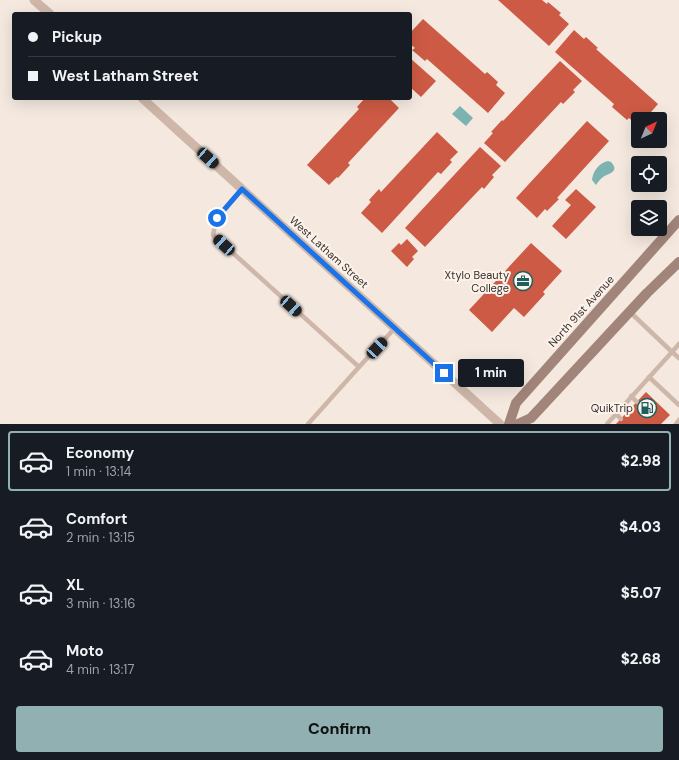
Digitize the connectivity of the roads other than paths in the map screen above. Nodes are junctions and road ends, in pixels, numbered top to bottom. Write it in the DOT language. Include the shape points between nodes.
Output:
graph roads {
  1 [pos="34,0"];
  2 [pos="48,12"];
  3 [pos="144,100"];
  4 [pos="242,189"];
  5 [pos="679,220"];
  6 [pos="679,262"];
  7 [pos="630,312"];
  8 [pos="395,328"];
  9 [pos="679,344"];
  10 [pos="672,352"];
  11 [pos="679,358"];
  12 [pos="359,367"];
  13 [pos="649,377"];
  14 [pos="631,396"];
  15 [pos="637,402"];
  16 [pos="679,405"];
  17 [pos="616,414"];
  18 [pos="621,419"];
  19 [pos="679,420"];
  20 [pos="308,424"];
  21 [pos="500,424"];
  22 [pos="509,424"];
  23 [pos="518,424"];
  24 [pos="607,424"];
  25 [pos="676,424"];
  1 -- 2 [label="street"];
  3 -- 4 [label="street, West Latham Street"];
  4 -- 8 [label="street, West Latham Street"];
  4 -- 12 [label="lane" via="217,218 213,235"];
  5 -- 22 [label="main road, North 91st Avenue" via="516,403"];
  6 -- 7 [label="main road"];
  7 -- 10 [label="lane"];
  7 -- 23 [label="main road" via="531,418"];
  8 -- 12 [label="lane"];
  8 -- 21 [label="street, West Latham Street"];
  9 -- 10 [label="lane"];
  10 -- 11 [label="lane"];
  10 -- 13 [label="lane"];
  12 -- 20 [label="lane"];
  13 -- 14 [label="lane"];
  13 -- 16 [label="lane"];
  14 -- 15 [label="lane"];
  14 -- 17 [label="lane"];
  17 -- 18 [label="lane"];
  17 -- 24 [label="lane"];
  19 -- 25 [label="lane"];
}
